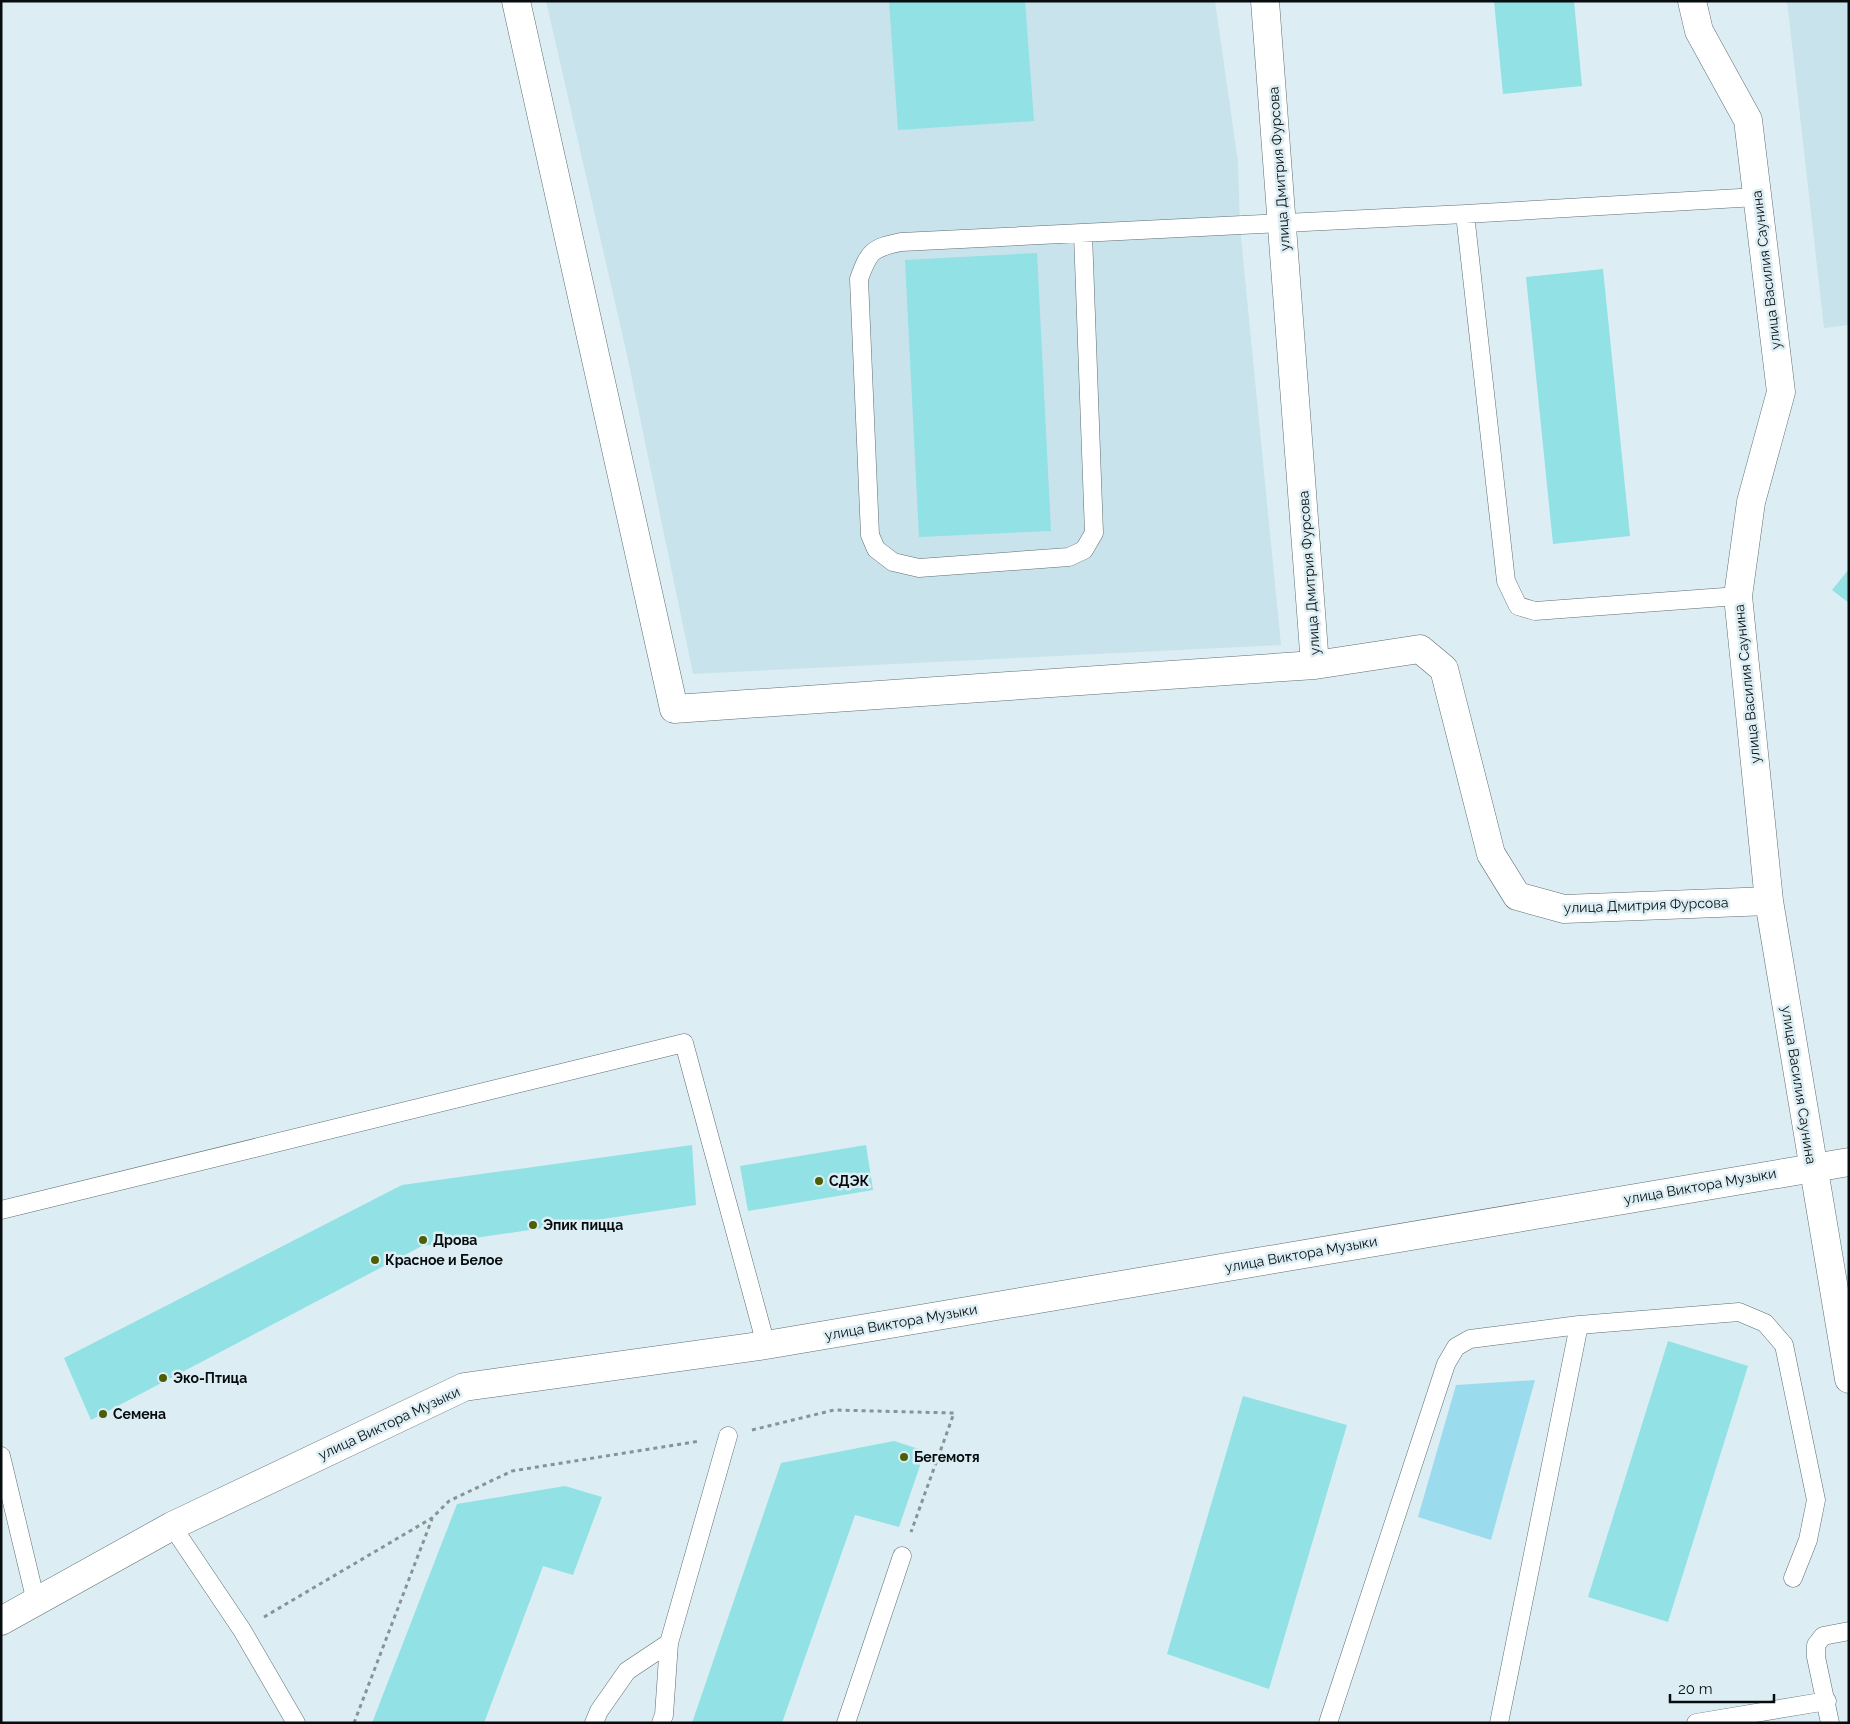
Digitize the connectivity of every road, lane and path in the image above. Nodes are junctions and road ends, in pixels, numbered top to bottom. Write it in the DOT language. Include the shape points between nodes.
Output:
graph roads {
  1 [pos="516,1"];
  2 [pos="1266,1"];
  3 [pos="1692,1"];
  4 [pos="1757,196"];
  5 [pos="1465,214"];
  6 [pos="1283,225"];
  7 [pos="1083,234"];
  8 [pos="1738,596"];
  9 [pos="1315,664"];
  10 [pos="1769,901"];
  11 [pos="1849,1162"];
  12 [pos="1813,1167"];
  13 [pos="1,1210"];
  14 [pos="1840,1272"];
  15 [pos="1578,1326"];
  16 [pos="766,1345"];
  17 [pos="1849,1379"];
  18 [pos="728,1436"];
  19 [pos="1,1456"];
  20 [pos="432,1518"];
  21 [pos="172,1526"];
  22 [pos="902,1556"];
  23 [pos="1794,1578"];
  24 [pos="36,1602"];
  25 [pos="1,1621"];
  26 [pos="242,1630"];
  27 [pos="1849,1631"];
  28 [pos="669,1643"];
  29 [pos="1827,1701"];
  30 [pos="296,1723"];
  31 [pos="354,1723"];
  32 [pos="594,1723"];
  33 [pos="661,1723"];
  34 [pos="846,1723"];
  35 [pos="1328,1723"];
  36 [pos="1499,1723"];
  37 [pos="1696,1723"];
  38 [pos="1830,1723"];
  1 -- 9 [label="street" via="674,709"];
  2 -- 6 [label="street, улица Дмитрия Фурсова"];
  3 -- 4 [label="street, улица Василия Саунина" via="1699,31 1748,120"];
  4 -- 5 [label="lane"];
  4 -- 8 [label="street, улица Василия Саунина" via="1781,392 1751,502"];
  5 -- 6 [label="lane"];
  5 -- 8 [label="lane" via="1506,581 1518,606 1535,611"];
  6 -- 7 [label="lane"];
  6 -- 9 [label="street, улица Дмитрия Фурсова"];
  7 -- 7 [label="lane" via="901,242 879,246 867,256 859,279 870,535 876,549 893,562 919,568 1069,557 1084,550 1094,533"];
  8 -- 10 [label="street, улица Василия Саунина"];
  9 -- 10 [label="street, улица Дмитрия Фурсова" via="1420,649 1444,669 1491,854 1516,896 1564,909"];
  10 -- 12 [label="street, улица Василия Саунина"];
  11 -- 12 [label="street, улица Виктора Музыки"];
  12 -- 14 [label="street, улица Василия Саунина"];
  12 -- 16 [label="street, улица Виктора Музыки"];
  13 -- 16 [label="lane" via="684,1044"];
  14 -- 17 [label="street, улица Василия Саунина"];
  15 -- 23 [label="lane" via="1739,1312 1765,1324 1784,1345 1816,1500 1808,1540"];
  15 -- 35 [label="lane" via="1470,1338 1456,1347 1446,1364"];
  15 -- 36 [label="lane"];
  16 -- 21 [label="street, улица Виктора Музыки" via="464,1387"];
  18 -- 20 [label="path" via="512,1471 449,1501"];
  18 -- 22 [label="path" via="834,1410 954,1413"];
  18 -- 28 [label="lane"];
  19 -- 24 [label="lane"];
  20 -- 26 [label="path"];
  20 -- 31 [label="path"];
  21 -- 24 [label="street, улица Виктора Музыки"];
  21 -- 26 [label="lane"];
  22 -- 34 [label="lane"];
  24 -- 25 [label="street, улица Виктора Музыки"];
  26 -- 30 [label="lane"];
  27 -- 29 [label="lane" via="1823,1636 1816,1645 1816,1658"];
  28 -- 32 [label="lane" via="626,1671"];
  28 -- 33 [label="lane"];
  29 -- 37 [label="lane"];
  29 -- 38 [label="lane"];
}
